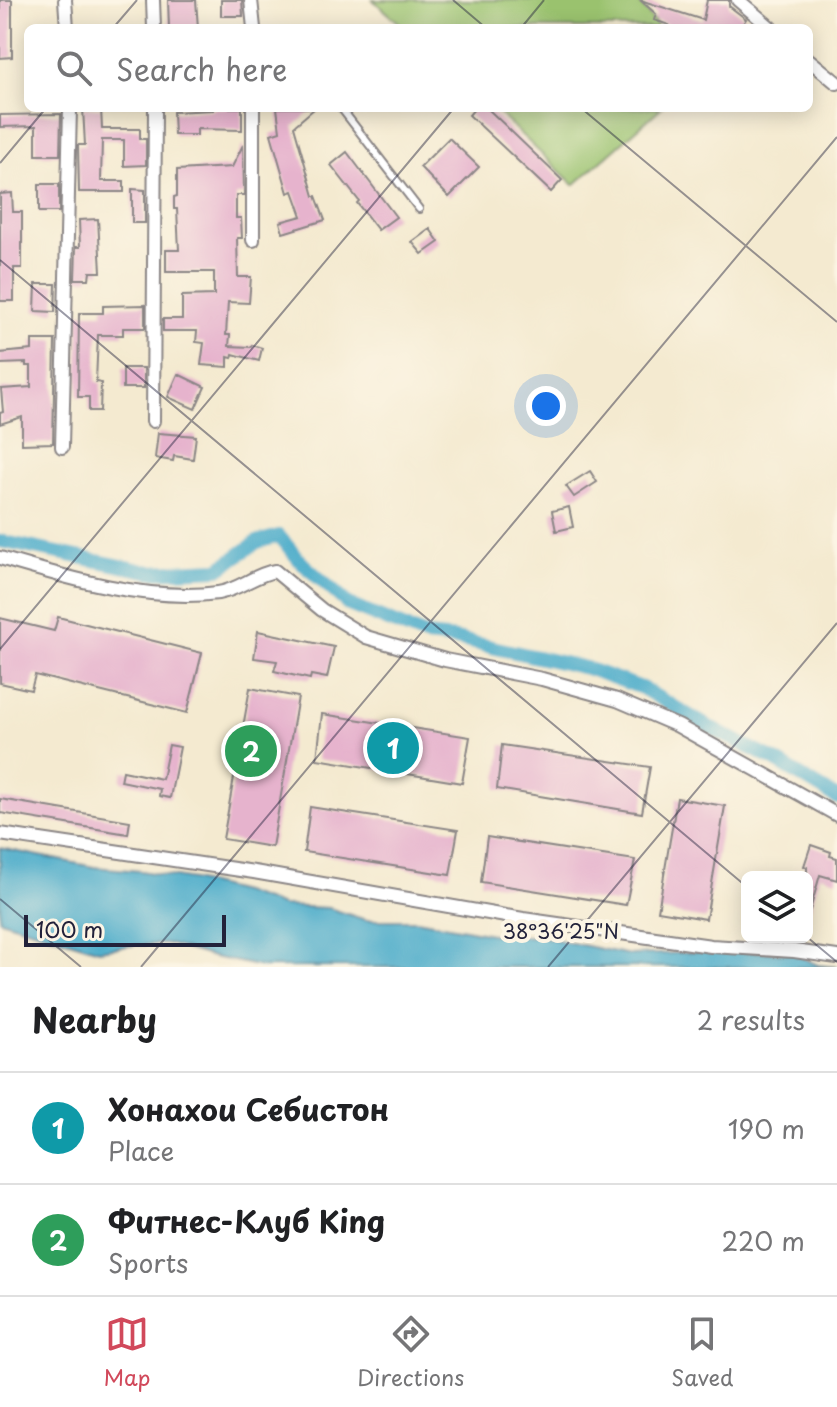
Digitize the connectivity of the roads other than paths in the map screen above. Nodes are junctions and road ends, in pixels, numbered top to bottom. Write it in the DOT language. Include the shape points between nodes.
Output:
graph roads {
  1 [pos="65,0"];
  2 [pos="153,0"];
  3 [pos="251,0"];
  4 [pos="738,0"];
  5 [pos="67,24"];
  6 [pos="154,24"];
  7 [pos="254,24"];
  8 [pos="766,24"];
  9 [pos="813,63"];
  10 [pos="837,83"];
  11 [pos="70,112"];
  12 [pos="155,112"];
  13 [pos="253,112"];
  14 [pos="344,112"];
  15 [pos="419,209"];
  16 [pos="253,240"];
  17 [pos="153,421"];
  18 [pos="62,447"];
  19 [pos="0,558"];
  20 [pos="837,815"];
  21 [pos="0,834"];
  22 [pos="837,957"];
  1 -- 5 [label="street"];
  2 -- 6 [label="street"];
  3 -- 7 [label="street"];
  4 -- 8 [label="street"];
  9 -- 10 [label="street"];
  11 -- 18 [label="street"];
  12 -- 17 [label="street"];
  13 -- 16 [label="street"];
  14 -- 15 [label="lane"];
  19 -- 20 [label="street" via="132,591 199,594 237,589 275,571 366,637 617,700 678,726"];
  21 -- 22 [label="street" via="523,919 711,946"];
}
